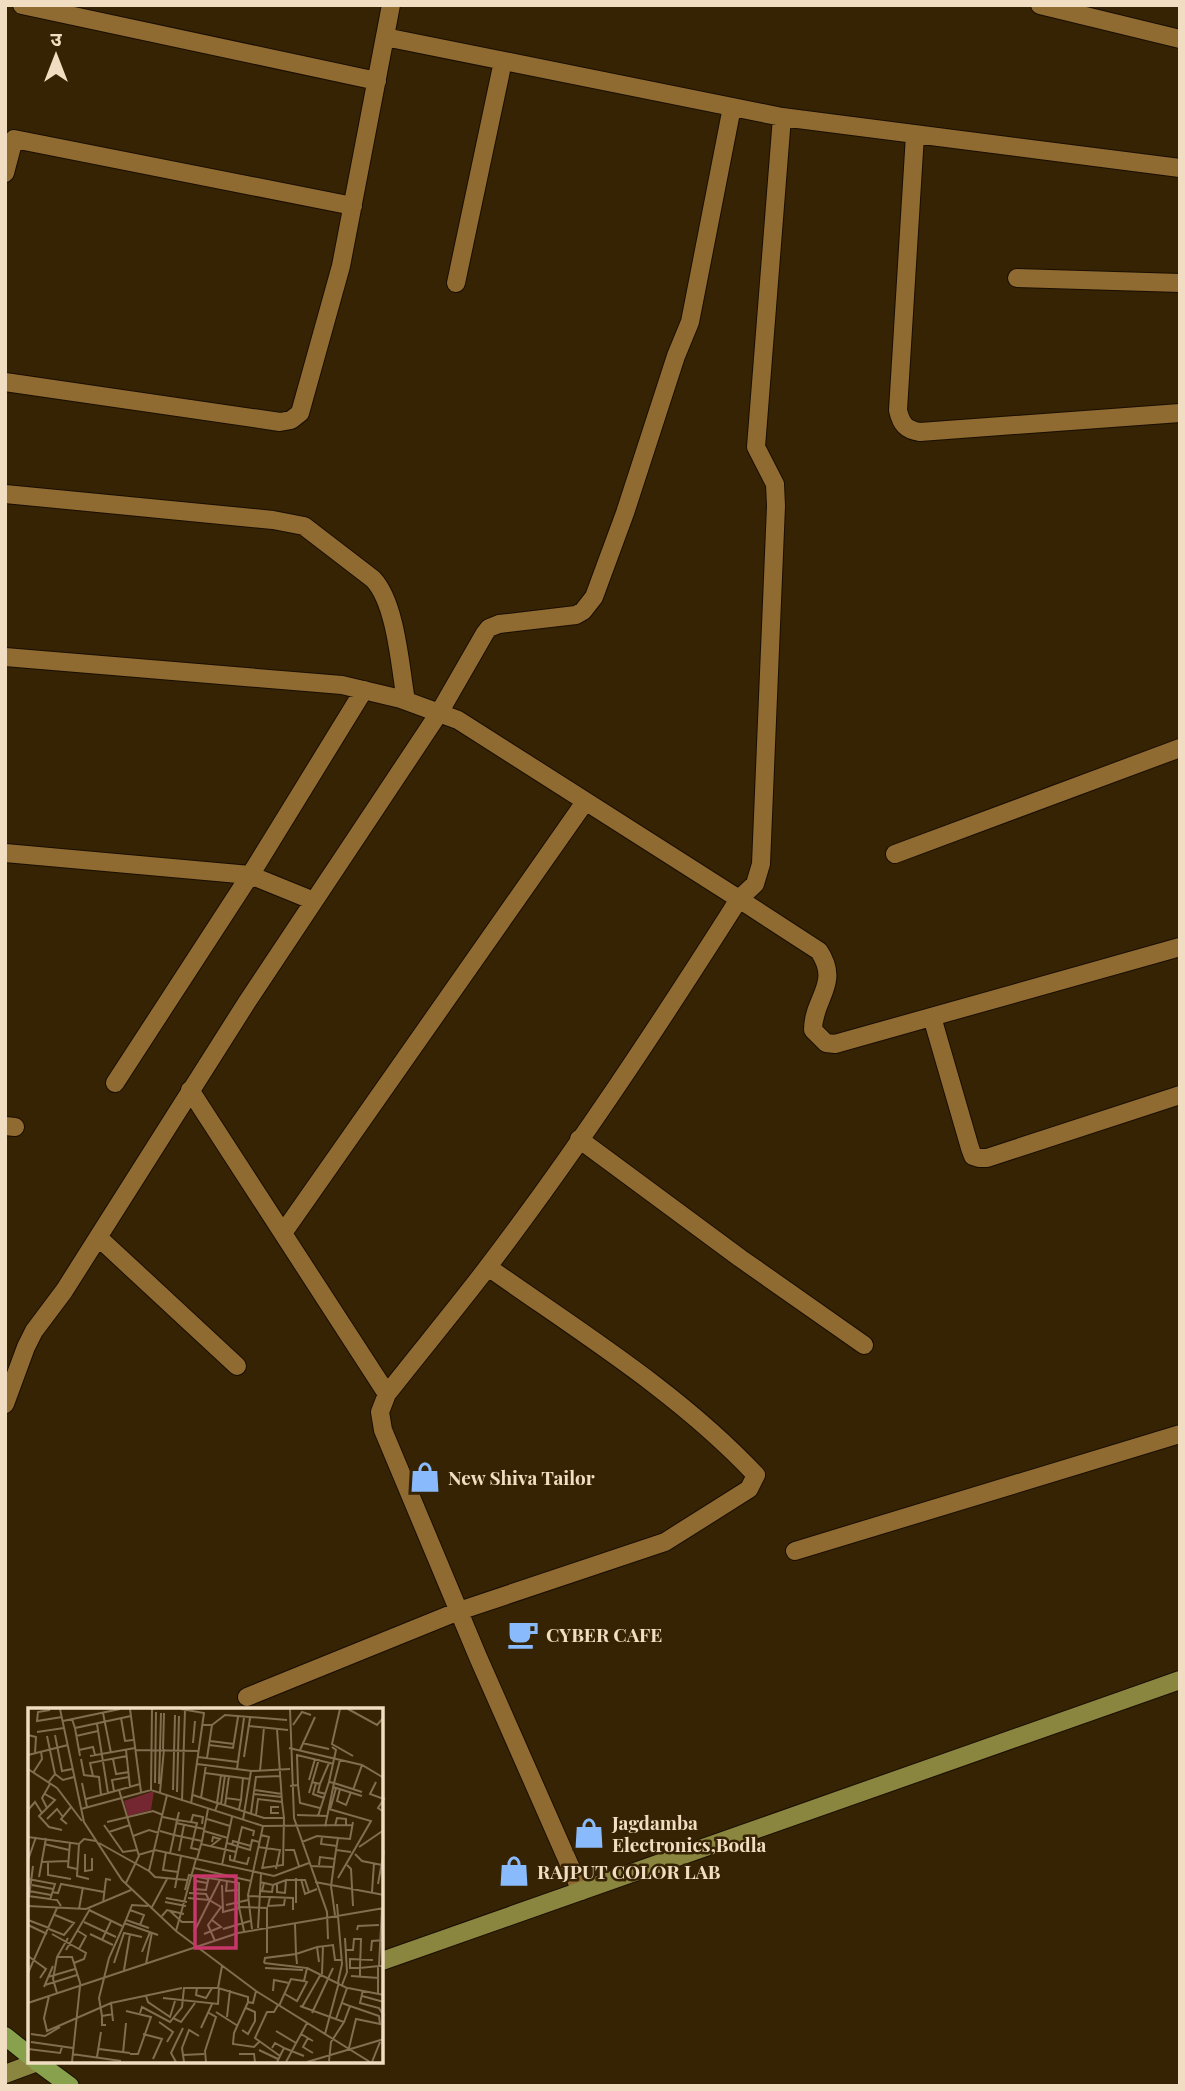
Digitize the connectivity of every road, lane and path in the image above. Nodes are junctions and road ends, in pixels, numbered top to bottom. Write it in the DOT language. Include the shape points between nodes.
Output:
graph roads {
  1 [pos="22,5"];
  2 [pos="391,5"];
  3 [pos="1040,5"];
  4 [pos="385,37"];
  5 [pos="1180,39"];
  6 [pos="503,61"];
  7 [pos="377,81"];
  8 [pos="732,107"];
  9 [pos="782,117"];
  10 [pos="915,135"];
  11 [pos="1180,168"];
  12 [pos="5,173"];
  13 [pos="353,206"];
  14 [pos="1017,278"];
  15 [pos="456,282"];
  16 [pos="1180,283"];
  17 [pos="5,382"];
  18 [pos="1180,414"];
  19 [pos="5,494"];
  20 [pos="5,657"];
  21 [pos="364,690"];
  22 [pos="405,701"];
  23 [pos="439,713"];
  24 [pos="1180,748"];
  25 [pos="585,802"];
  26 [pos="5,853"];
  27 [pos="895,854"];
  28 [pos="250,874"];
  29 [pos="739,899"];
  30 [pos="314,901"];
  31 [pos="1180,947"];
  32 [pos="932,1017"];
  33 [pos="115,1083"];
  34 [pos="190,1090"];
  35 [pos="1180,1095"];
  36 [pos="579,1139"];
  37 [pos="283,1233"];
  38 [pos="98,1237"];
  39 [pos="488,1267"];
  40 [pos="864,1345"];
  41 [pos="237,1366"];
  42 [pos="387,1394"];
  43 [pos="5,1404"];
  44 [pos="1180,1434"];
  45 [pos="795,1551"];
  46 [pos="459,1611"];
  47 [pos="1180,1679"];
  48 [pos="247,1697"];
  49 [pos="581,1891"];
  50 [pos="383,1961"];
  51 [pos="5,2036"];
  52 [pos="28,2054"];
  53 [pos="35,2063"];
  54 [pos="39,2063"];
  55 [pos="5,2074"];
  56 [pos="70,2086"];
  1 -- 7 [label="street"];
  2 -- 4 [label="street"];
  3 -- 5 [label="street"];
  4 -- 6 [label="street"];
  4 -- 7 [label="street"];
  6 -- 8 [label="street"];
  6 -- 15 [label="street"];
  7 -- 13 [label="street"];
  8 -- 9 [label="street"];
  8 -- 23 [label="street" via="690,322 594,597 576,615 489,628"];
  9 -- 10 [label="street"];
  9 -- 29 [label="street" via="756,447 775,484 776,506 761,864 755,884"];
  10 -- 11 [label="street"];
  10 -- 18 [label="street" via="898,410 904,426 920,432"];
  12 -- 13 [label="street" via="14,139"];
  13 -- 17 [label="street" via="305,400 291,420"];
  14 -- 16 [label="street"];
  19 -- 22 [label="street" via="304,526 382,588"];
  20 -- 21 [label="street"];
  21 -- 22 [label="street"];
  21 -- 28 [label="street"];
  22 -- 23 [label="street"];
  23 -- 25 [label="street" via="458,720"];
  23 -- 30 [label="street"];
  24 -- 27 [label="street"];
  25 -- 29 [label="street"];
  25 -- 37 [label="street"];
  26 -- 28 [label="street"];
  28 -- 30 [label="street"];
  28 -- 33 [label="street"];
  29 -- 32 [label="street" via="819,951 825,960 827,985 813,1030 826,1043"];
  29 -- 36 [label="street"];
  30 -- 34 [label="street"];
  31 -- 32 [label="street"];
  32 -- 35 [label="street" via="970,1148 979,1158"];
  34 -- 37 [label="street"];
  34 -- 38 [label="street"];
  36 -- 39 [label="street"];
  36 -- 40 [label="street"];
  37 -- 42 [label="street"];
  38 -- 41 [label="street"];
  38 -- 43 [label="street" via="34,1331"];
  39 -- 42 [label="street"];
  39 -- 46 [label="street" via="632,1368 722,1439 756,1475 749,1489 664,1542"];
  42 -- 46 [label="street" via="380,1412 383,1430"];
  44 -- 45 [label="street"];
  46 -- 48 [label="street"];
  46 -- 49 [label="street"];
  47 -- 49 [label="main road"];
  49 -- 50 [label="main road"];
  51 -- 52 [label="main road"];
  53 -- 55 [label="main road"];
  54 -- 56 [label="main road"];
}
